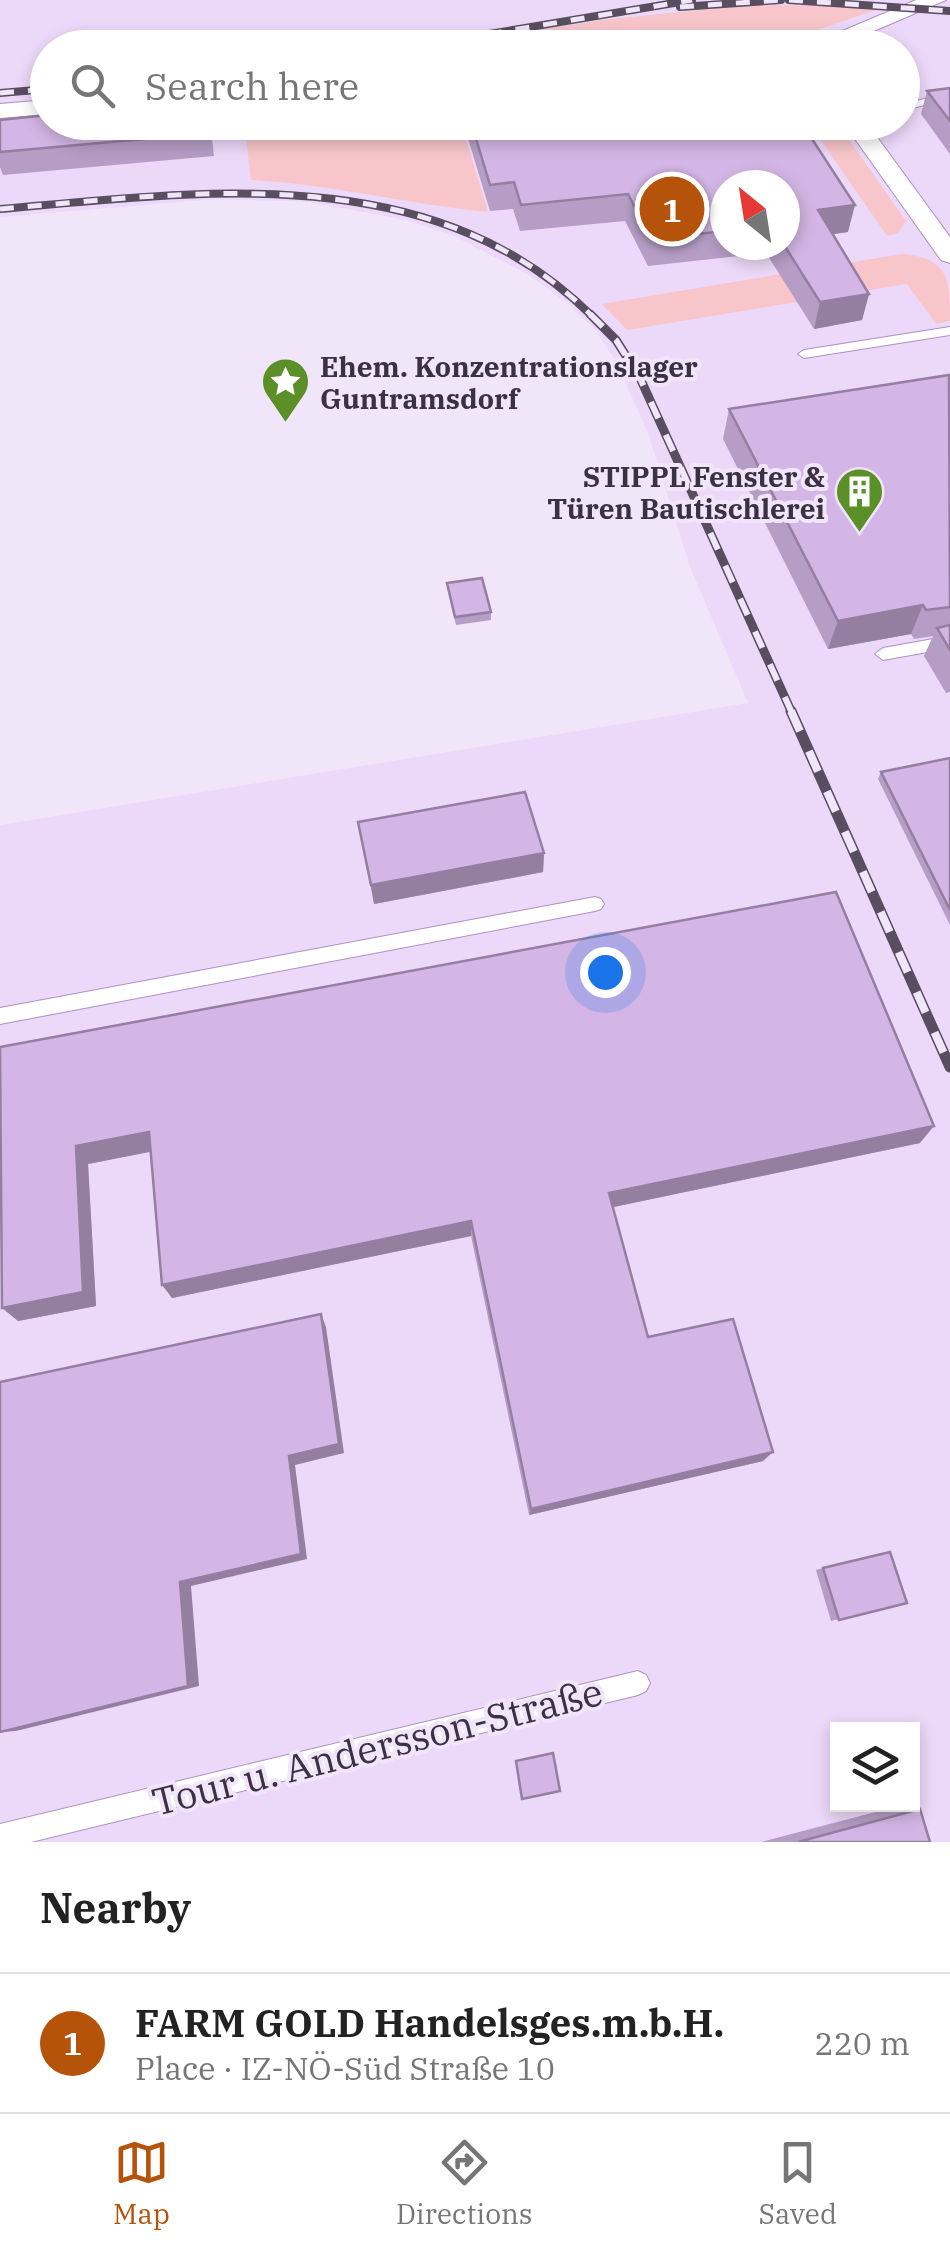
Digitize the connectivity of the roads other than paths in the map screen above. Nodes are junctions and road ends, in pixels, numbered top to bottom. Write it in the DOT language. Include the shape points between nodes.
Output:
graph roads {
  1 [pos="935,0"];
  2 [pos="859,30"];
  3 [pos="950,95"];
  4 [pos="920,103"];
  5 [pos="0,111"];
  6 [pos="30,113"];
  7 [pos="867,140"];
  8 [pos="950,254"];
  9 [pos="950,331"];
  10 [pos="804,354"];
  11 [pos="950,642"];
  12 [pos="884,654"];
  13 [pos="594,904"];
  14 [pos="0,1016"];
  15 [pos="638,1684"];
  16 [pos="0,1837"];
  1 -- 2 [label="street"];
  3 -- 4 [label="lane"];
  5 -- 6 [label="street"];
  7 -- 8 [label="street"];
  9 -- 10 [label="lane"];
  11 -- 12 [label="lane"];
  13 -- 14 [label="lane"];
  15 -- 16 [label="lane, Tour u. Andersson-Straße"];
}
